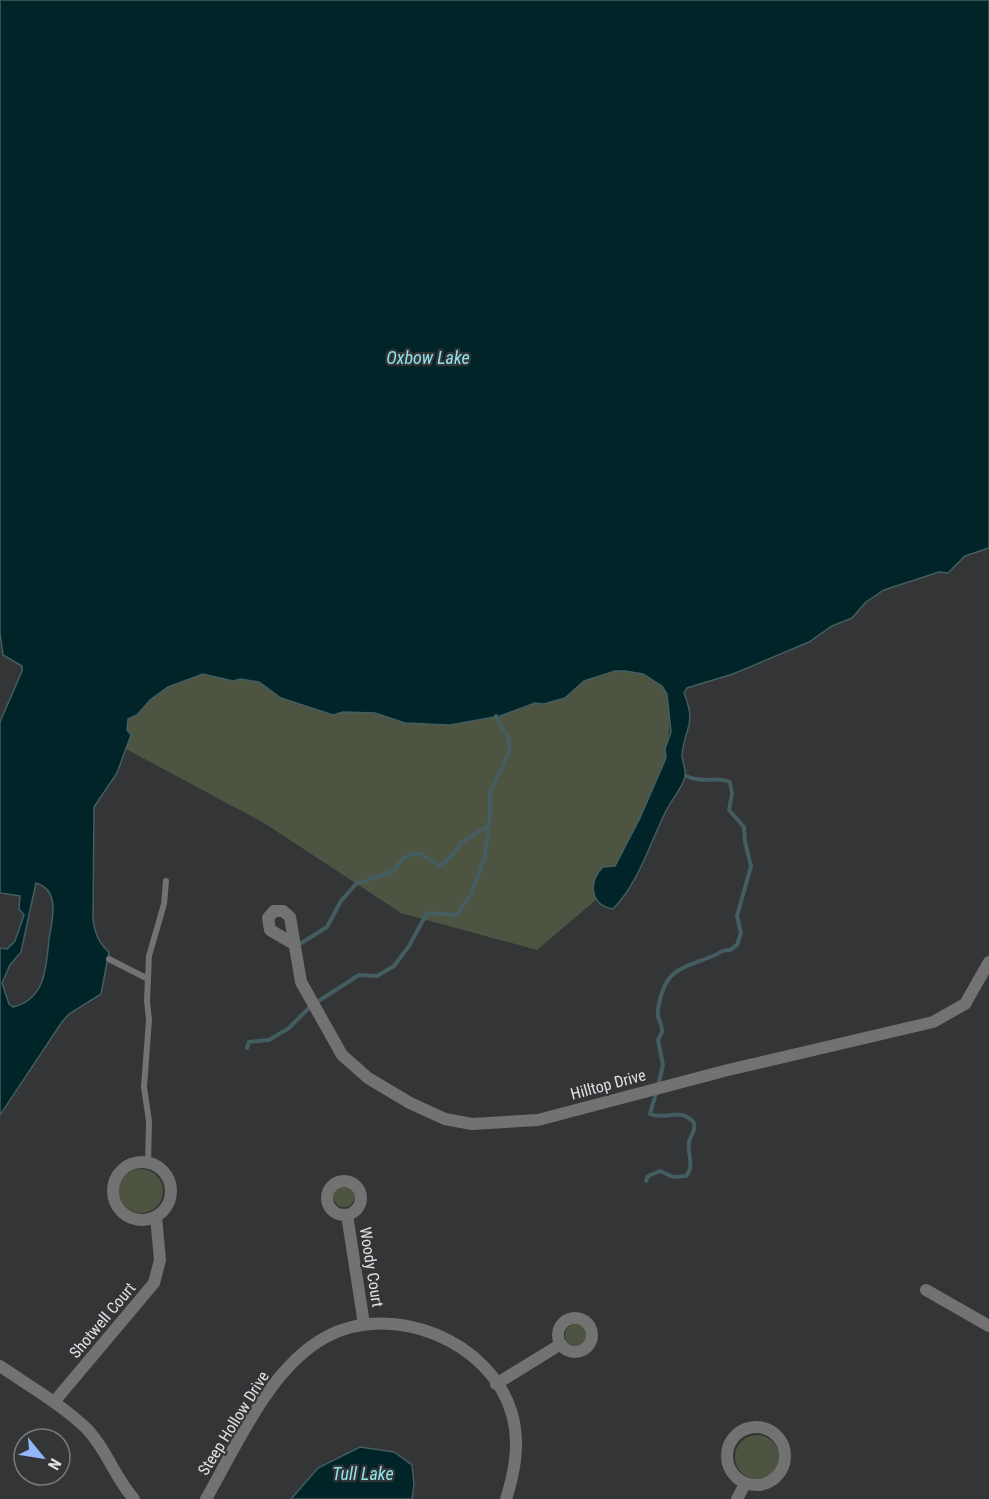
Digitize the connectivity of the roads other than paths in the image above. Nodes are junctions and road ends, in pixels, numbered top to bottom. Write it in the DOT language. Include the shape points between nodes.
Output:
graph roads {
  1 [pos="166,881"];
  2 [pos="294,944"];
  3 [pos="109,959"];
  4 [pos="989,962"];
  5 [pos="148,979"];
  6 [pos="148,1163"];
  7 [pos="347,1215"];
  8 [pos="156,1217"];
  9 [pos="926,1290"];
  10 [pos="364,1324"];
  11 [pos="989,1326"];
  12 [pos="561,1344"];
  13 [pos="0,1366"];
  14 [pos="496,1384"];
  15 [pos="54,1402"];
  16 [pos="746,1484"];
  17 [pos="134,1499"];
  18 [pos="206,1499"];
  19 [pos="506,1499"];
  20 [pos="737,1499"];
  1 -- 5 [label="lane" via="164,904 149,956"];
  2 -- 4 [label="street, Hilltop Drive" via="301,982 342,1055 368,1078 410,1103 445,1119 471,1124 538,1120 933,1022 965,1004"];
  3 -- 5 [label="lane"];
  5 -- 6 [label="lane" via="144,1087 149,1121"];
  6 -- 8 [label="street" via="163,1171 171,1187 168,1204"];
  6 -- 8 [label="street" via="128,1166 120,1172 115,1180 114,1200 127,1216 136,1220"];
  7 -- 10 [label="street, Woody Court"];
  8 -- 15 [label="street, Shotwell Court" via="160,1260 154,1283"];
  9 -- 11 [label="street"];
  10 -- 14 [label="street, Steep Hollow Drive" via="411,1325 448,1338 480,1364"];
  10 -- 18 [label="street, Steep Hollow Drive" via="327,1336 301,1353 278,1378"];
  12 -- 14 [label="street"];
  13 -- 15 [label="street"];
  14 -- 19 [label="street, Steep Hollow Drive" via="512,1413 517,1443 514,1476"];
  15 -- 17 [label="street" via="104,1450"];
  16 -- 16 [label="street" via="766,1483 782,1469 782,1442 766,1429 746,1429 734,1437 727,1449 730,1470"];
  16 -- 20 [label="street"];
}
